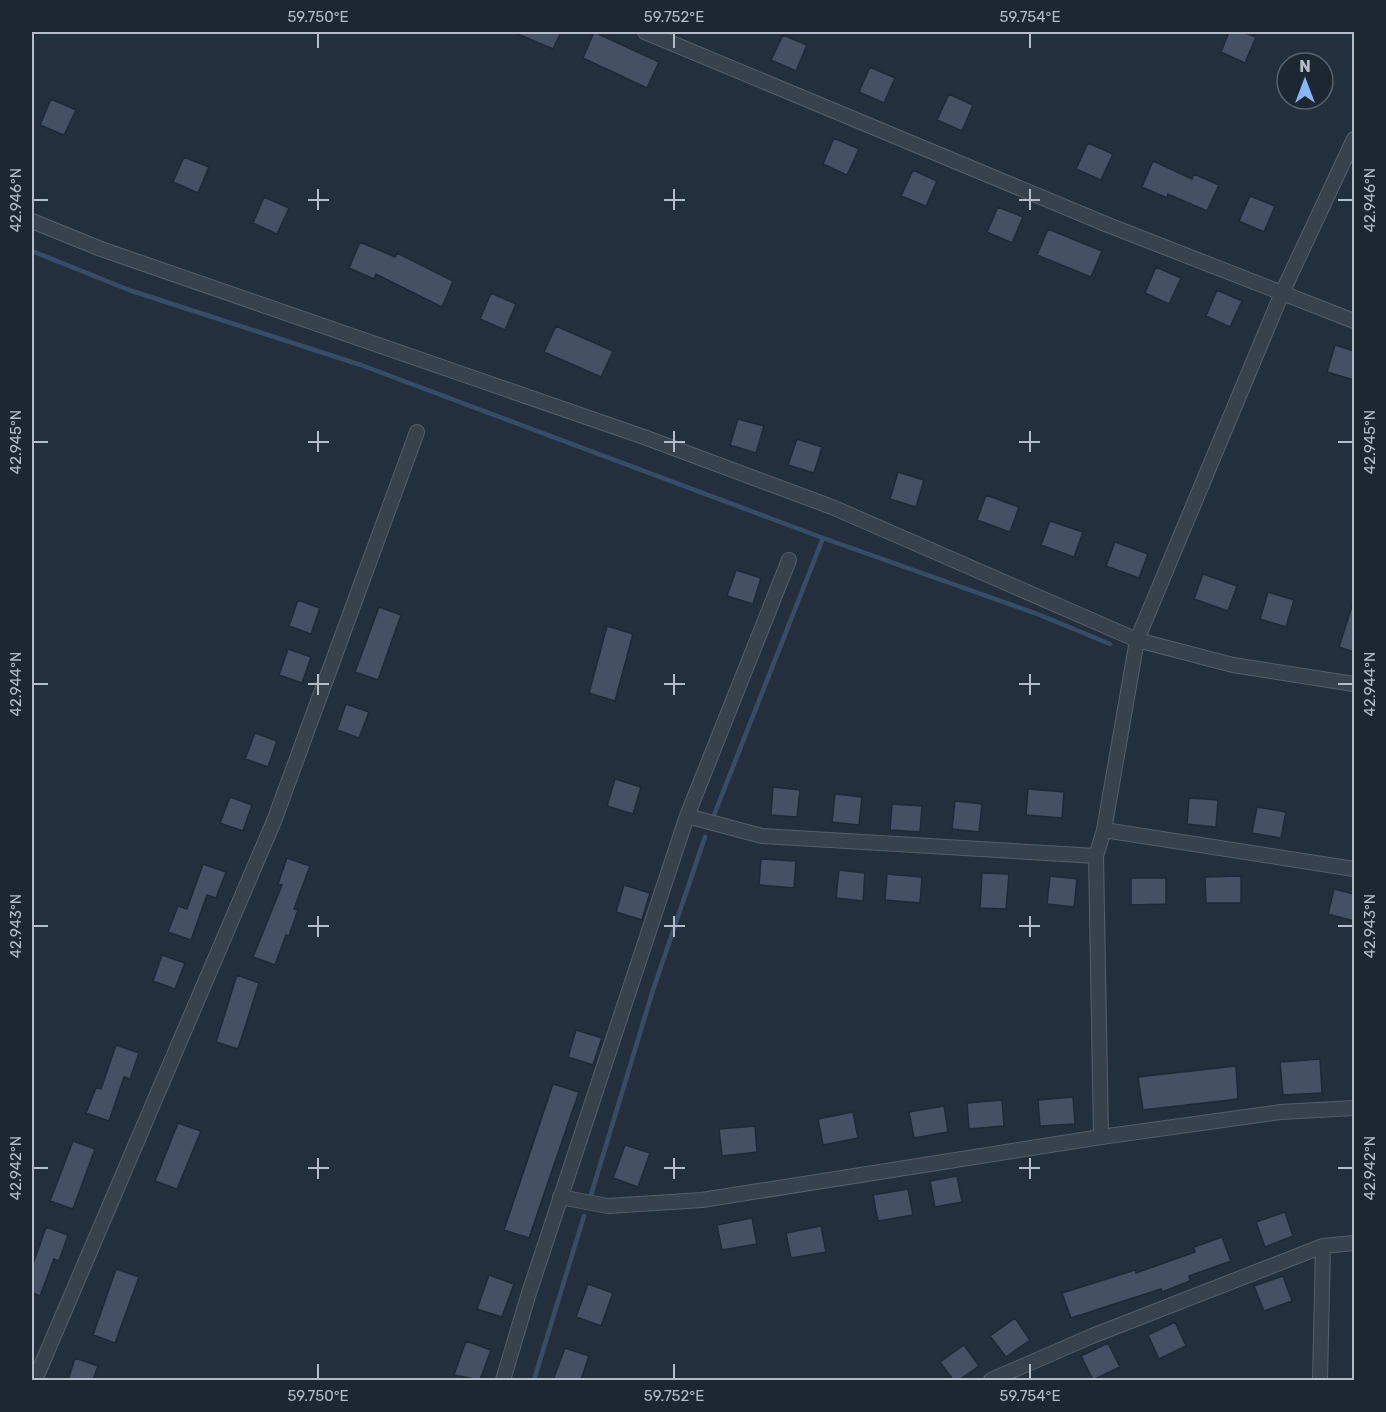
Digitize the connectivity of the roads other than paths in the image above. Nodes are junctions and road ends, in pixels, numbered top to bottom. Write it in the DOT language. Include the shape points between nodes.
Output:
graph roads {
  1 [pos="645,32"];
  2 [pos="1354,139"];
  3 [pos="32,221"];
  4 [pos="1282,293"];
  5 [pos="1354,321"];
  6 [pos="417,432"];
  7 [pos="789,560"];
  8 [pos="1137,640"];
  9 [pos="1354,684"];
  10 [pos="687,816"];
  11 [pos="1104,830"];
  12 [pos="1095,856"];
  13 [pos="1354,869"];
  14 [pos="1354,1108"];
  15 [pos="1101,1137"];
  16 [pos="560,1197"];
  17 [pos="1354,1243"];
  18 [pos="1323,1246"];
  19 [pos="35,1380"];
  20 [pos="503,1380"];
  21 [pos="991,1380"];
  22 [pos="1320,1380"];
  1 -- 4 [label="street" via="1108,225"];
  2 -- 4 [label="street"];
  3 -- 8 [label="street" via="100,249 633,433 832,507"];
  4 -- 5 [label="street"];
  4 -- 8 [label="street"];
  6 -- 19 [label="street" via="274,820"];
  7 -- 10 [label="street"];
  8 -- 9 [label="street" via="1233,665"];
  8 -- 11 [label="street"];
  10 -- 12 [label="street" via="762,837"];
  10 -- 16 [label="street"];
  11 -- 12 [label="street"];
  11 -- 13 [label="street"];
  12 -- 15 [label="street"];
  14 -- 15 [label="street" via="1281,1112"];
  15 -- 16 [label="street" via="702,1200 608,1206"];
  16 -- 20 [label="street"];
  17 -- 18 [label="street"];
  18 -- 21 [label="street"];
  18 -- 22 [label="street"];
}
